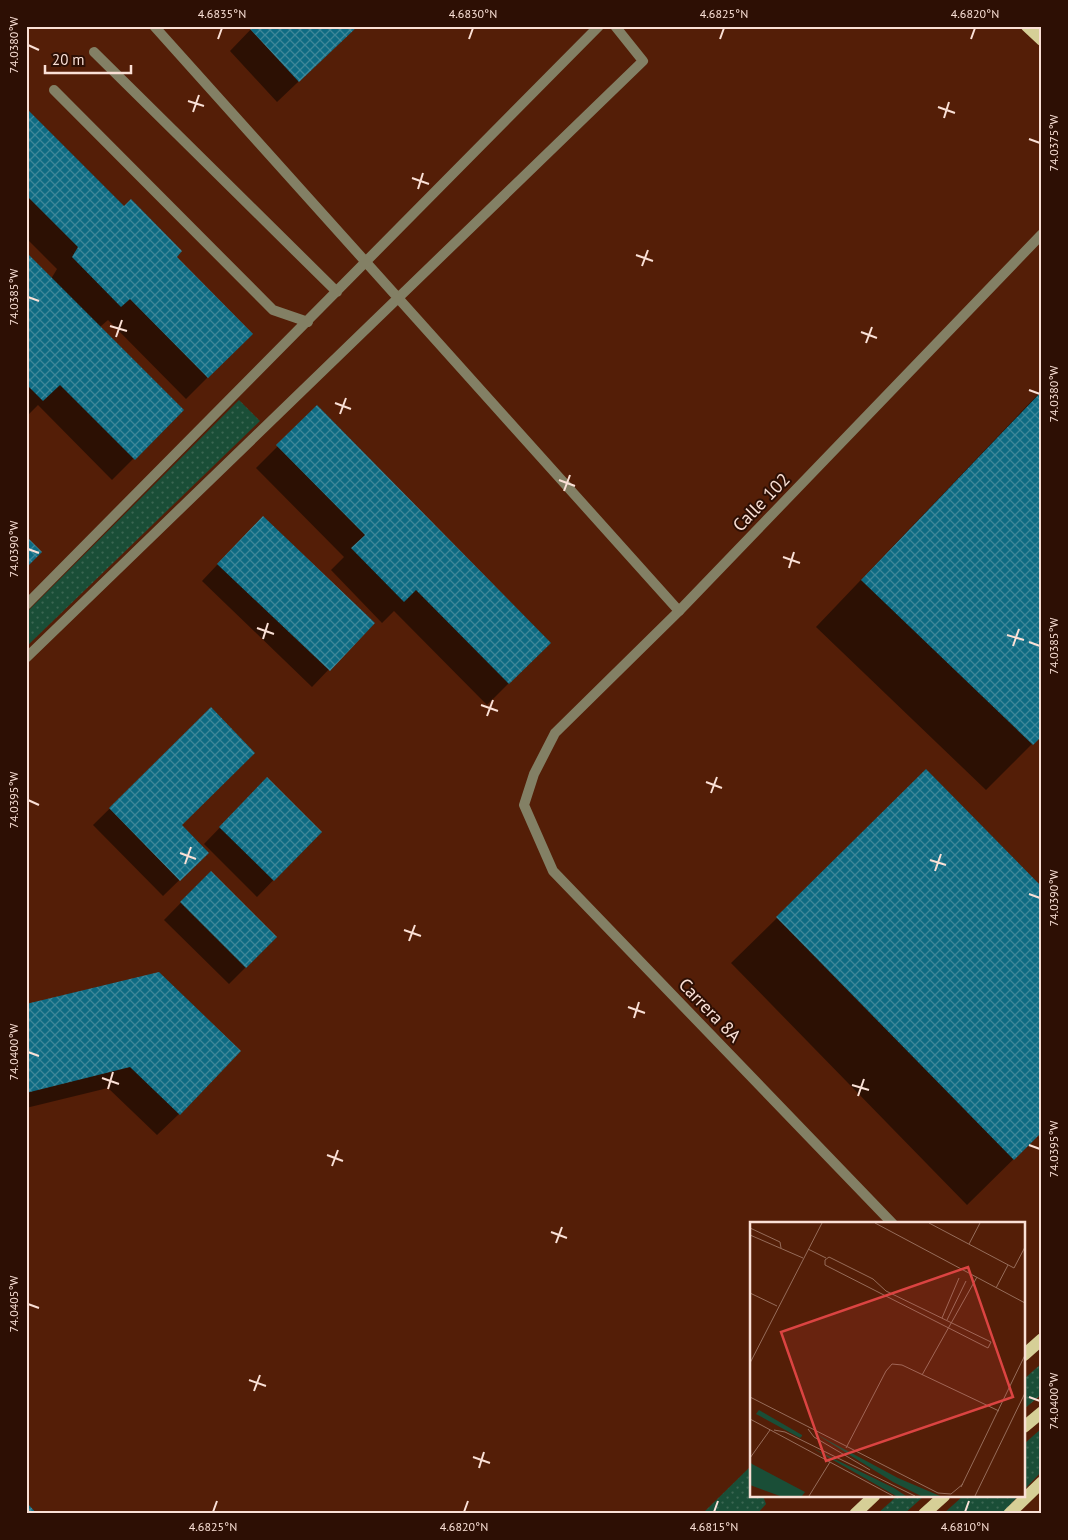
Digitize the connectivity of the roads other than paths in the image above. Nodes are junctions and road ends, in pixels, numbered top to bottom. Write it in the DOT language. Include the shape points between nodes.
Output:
graph roads {
  1 [pos="154,26"];
  2 [pos="599,26"];
  3 [pos="615,26"];
  4 [pos="1027,26"];
  5 [pos="1042,40"];
  6 [pos="94,52"];
  7 [pos="54,90"];
  8 [pos="1042,234"];
  9 [pos="367,263"];
  10 [pos="338,292"];
  11 [pos="399,299"];
  12 [pos="308,322"];
  13 [pos="26,605"];
  14 [pos="679,611"];
  15 [pos="26,658"];
  16 [pos="524,805"];
  17 [pos="891,1222"];
  18 [pos="1042,1339"];
  19 [pos="1026,1353"];
  20 [pos="1042,1412"];
  21 [pos="1026,1425"];
  22 [pos="1042,1482"];
  23 [pos="872,1498"];
  24 [pos="942,1498"];
  25 [pos="1026,1498"];
  26 [pos="1026,1498"];
  27 [pos="855,1514"];
  28 [pos="924,1514"];
  29 [pos="1009,1514"];
  1 -- 9 [label="street"];
  2 -- 9 [label="street"];
  3 -- 11 [label="street" via="643,61"];
  4 -- 5 [label="main road"];
  6 -- 10 [label="street"];
  7 -- 12 [label="street" via="273,310"];
  8 -- 14 [label="street, Calle 102"];
  9 -- 10 [label="street"];
  9 -- 11 [label="street"];
  10 -- 12 [label="street"];
  11 -- 14 [label="street"];
  11 -- 15 [label="street"];
  12 -- 13 [label="street"];
  14 -- 16 [label="street, Calle 102" via="555,733 534,774"];
  16 -- 17 [label="street, Carrera 8A" via="553,871"];
  18 -- 19 [label="main road"];
  20 -- 21 [label="main road"];
  22 -- 26 [label="main road"];
  23 -- 27 [label="main road"];
  24 -- 28 [label="main road"];
  25 -- 29 [label="main road"];
}
